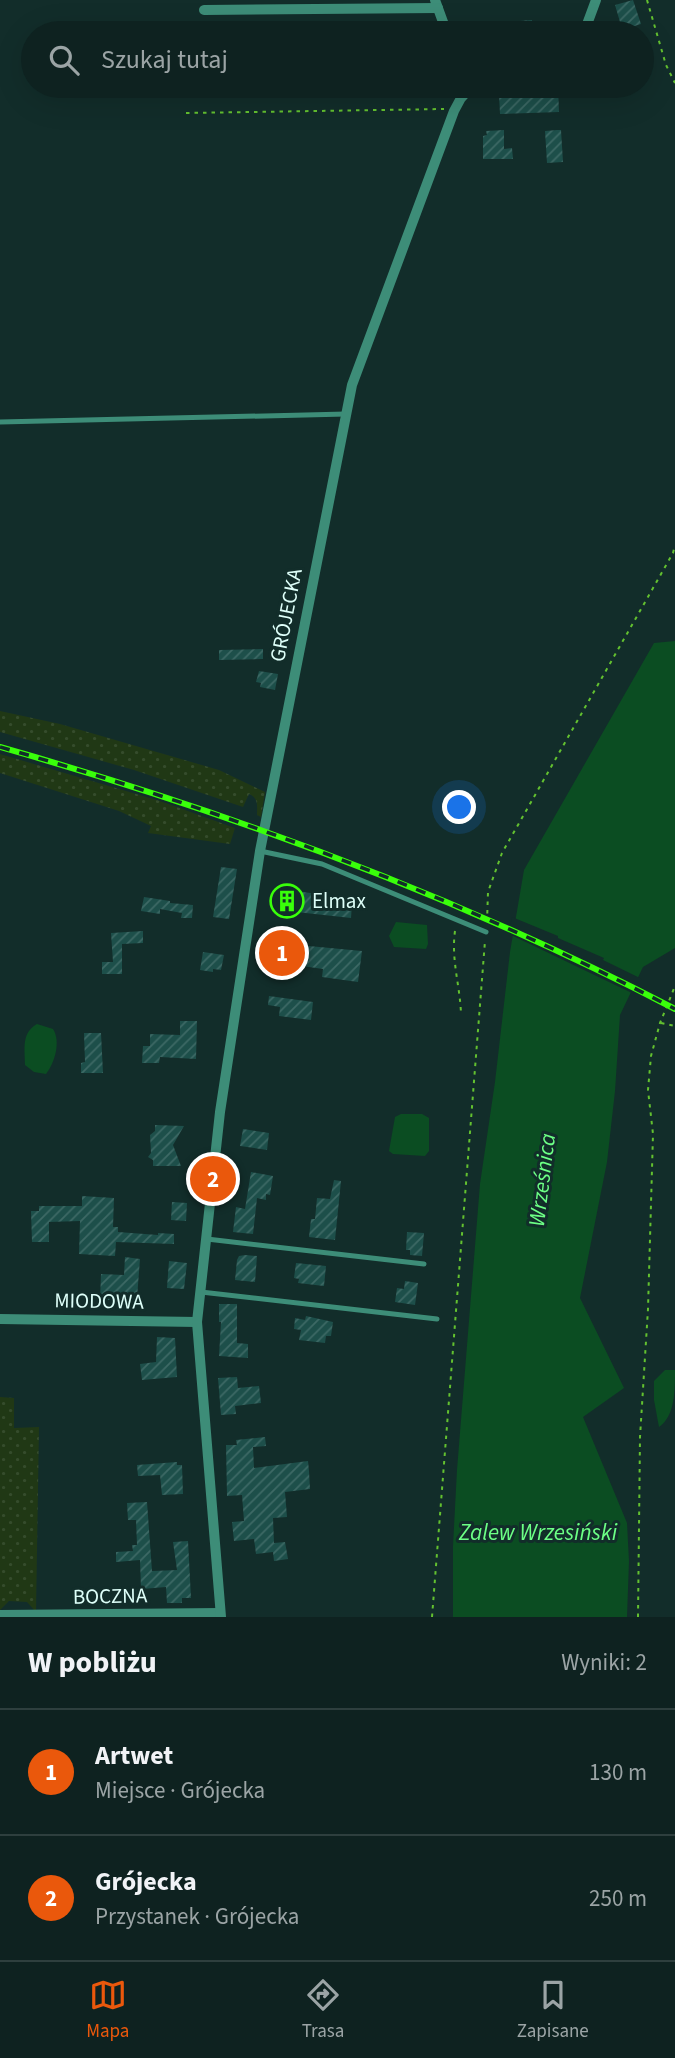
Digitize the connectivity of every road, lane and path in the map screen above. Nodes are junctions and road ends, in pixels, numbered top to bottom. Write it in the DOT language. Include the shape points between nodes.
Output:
graph roads {
  1 [pos="596,0"];
  2 [pos="647,0"];
  3 [pos="437,4"];
  4 [pos="204,10"];
  5 [pos="443,21"];
  6 [pos="588,21"];
  7 [pos="653,21"];
  8 [pos="654,24"];
  9 [pos="675,83"];
  10 [pos="463,98"];
  11 [pos="454,111"];
  12 [pos="186,113"];
  13 [pos="346,414"];
  14 [pos="0,422"];
  15 [pos="675,545"];
  16 [pos="260,851"];
  17 [pos="458,920"];
  18 [pos="486,932"];
  19 [pos="675,986"];
  20 [pos="461,1014"];
  21 [pos="660,1023"];
  22 [pos="675,1026"];
  23 [pos="206,1240"];
  24 [pos="424,1264"];
  25 [pos="201,1292"];
  26 [pos="0,1319"];
  27 [pos="437,1319"];
  28 [pos="197,1322"];
  29 [pos="0,1615"];
  30 [pos="220,1615"];
  31 [pos="432,1617"];
  32 [pos="638,1617"];
  1 -- 6 [label="street"];
  2 -- 7 [label="path"];
  3 -- 4 [label="street"];
  3 -- 5 [label="street"];
  8 -- 9 [label="path"];
  10 -- 11 [label="street, GRÓJECKA"];
  11 -- 12 [label="path"];
  11 -- 13 [label="street, GRÓJECKA" via="352,385"];
  13 -- 14 [label="lane"];
  13 -- 16 [label="street, GRÓJECKA"];
  15 -- 18 [label="path" via="502,853 488,892"];
  16 -- 17 [label="lane" via="322,864"];
  16 -- 23 [label="street, GRÓJECKA" via="220,1112"];
  17 -- 18 [label="lane"];
  17 -- 20 [label="path" via="453,957"];
  18 -- 31 [label="path"];
  19 -- 21 [label="path"];
  21 -- 22 [label="path"];
  21 -- 32 [label="path" via="648,1090 653,1134 640,1437"];
  23 -- 24 [label="lane"];
  23 -- 25 [label="street, GRÓJECKA"];
  25 -- 27 [label="lane"];
  25 -- 28 [label="street, GRÓJECKA"];
  26 -- 28 [label="street, MIODOWA"];
  28 -- 30 [label="street, GRÓJECKA"];
  29 -- 30 [label="street, BOCZNA"];
}
